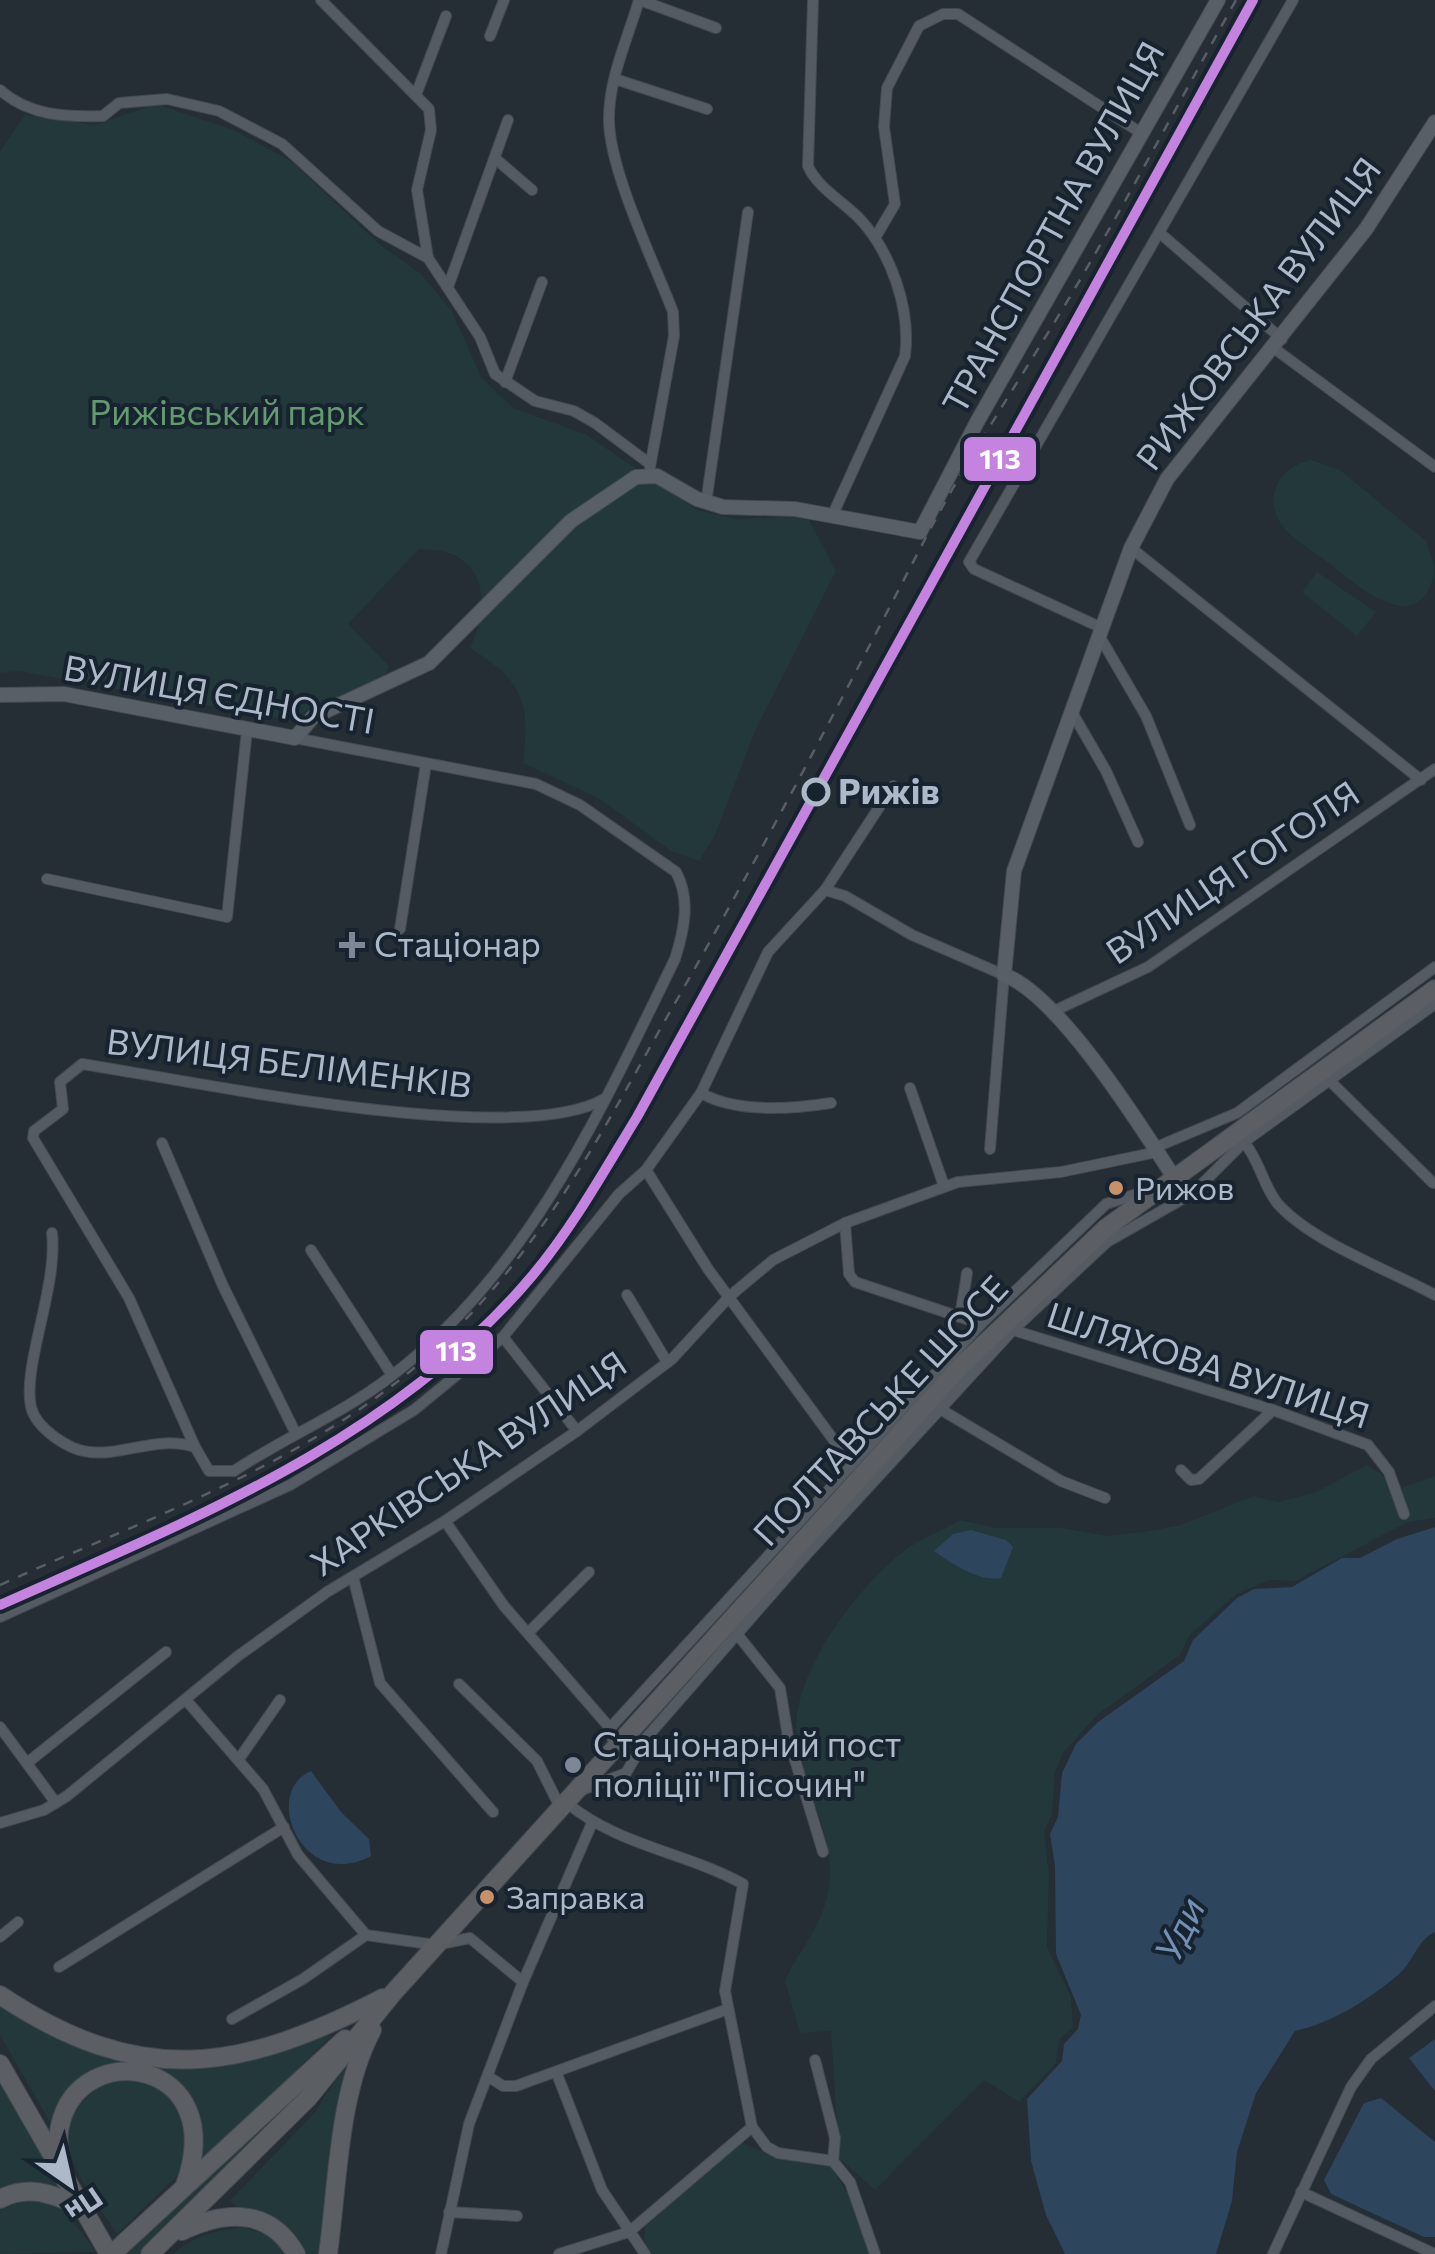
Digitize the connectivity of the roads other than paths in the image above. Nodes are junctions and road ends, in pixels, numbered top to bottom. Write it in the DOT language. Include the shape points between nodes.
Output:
graph roads {
  1 [pos="323,0"];
  2 [pos="504,0"];
  3 [pos="640,0"];
  4 [pos="813,0"];
  5 [pos="1218,0"];
  6 [pos="1294,0"];
  7 [pos="446,16"];
  8 [pos="716,28"];
  9 [pos="490,36"];
  10 [pos="616,80"];
  11 [pos="0,90"];
  12 [pos="417,92"];
  13 [pos="707,109"];
  14 [pos="508,120"];
  15 [pos="1435,122"];
  16 [pos="1140,133"];
  17 [pos="1429,148"];
  18 [pos="497,160"];
  19 [pos="532,190"];
  20 [pos="748,212"];
  21 [pos="1161,234"];
  22 [pos="876,238"];
  23 [pos="428,258"];
  24 [pos="542,282"];
  25 [pos="448,287"];
  26 [pos="1278,344"];
  27 [pos="505,382"];
  28 [pos="1435,450"];
  29 [pos="1431,464"];
  30 [pos="650,470"];
  31 [pos="706,503"];
  32 [pos="832,514"];
  33 [pos="1131,548"];
  34 [pos="1101,632"];
  35 [pos="0,694"];
  36 [pos="1072,714"];
  37 [pos="247,730"];
  38 [pos="295,738"];
  39 [pos="426,764"];
  40 [pos="1435,769"];
  41 [pos="1422,780"];
  42 [pos="893,786"];
  43 [pos="1190,824"];
  44 [pos="1138,842"];
  45 [pos="46,878"];
  46 [pos="824,890"];
  47 [pos="400,929"];
  48 [pos="1435,967"];
  49 [pos="1004,974"];
  50 [pos="1435,990"];
  51 [pos="1435,1004"];
  52 [pos="1054,1011"];
  53 [pos="1330,1081"];
  54 [pos="910,1088"];
  55 [pos="700,1092"];
  56 [pos="606,1098"];
  57 [pos="831,1103"];
  58 [pos="1244,1142"];
  59 [pos="162,1143"];
  60 [pos="990,1149"];
  61 [pos="1156,1150"];
  62 [pos="646,1170"];
  63 [pos="1165,1182"];
  64 [pos="1432,1183"];
  65 [pos="944,1186"];
  66 [pos="1187,1197"];
  67 [pos="845,1224"];
  68 [pos="52,1233"];
  69 [pos="311,1250"];
  70 [pos="968,1273"];
  71 [pos="627,1295"];
  72 [pos="1435,1295"];
  73 [pos="730,1296"];
  74 [pos="960,1316"];
  75 [pos="981,1324"];
  76 [pos="1013,1330"];
  77 [pos="503,1336"];
  78 [pos="668,1362"];
  79 [pos="392,1376"];
  80 [pos="940,1408"];
  81 [pos="1273,1410"];
  82 [pos="577,1432"];
  83 [pos="296,1434"];
  84 [pos="195,1447"];
  85 [pos="852,1465"];
  86 [pos="1182,1470"];
  87 [pos="1105,1498"];
  88 [pos="1404,1514"];
  89 [pos="445,1520"];
  90 [pos="589,1572"];
  91 [pos="352,1577"];
  92 [pos="0,1616"];
  93 [pos="528,1633"];
  94 [pos="737,1634"];
  95 [pos="166,1652"];
  96 [pos="459,1684"];
  97 [pos="186,1700"];
  98 [pos="280,1700"];
  99 [pos="0,1727"];
  100 [pos="610,1728"];
  101 [pos="615,1750"];
  102 [pos="239,1759"];
  103 [pos="27,1764"];
  104 [pos="568,1802"];
  105 [pos="56,1804"];
  106 [pos="494,1812"];
  107 [pos="0,1823"];
  108 [pos="592,1823"];
  109 [pos="284,1827"];
  110 [pos="823,1852"];
  111 [pos="18,1922"];
  112 [pos="366,1934"];
  113 [pos="0,1937"];
  114 [pos="436,1945"];
  115 [pos="59,1967"];
  116 [pos="523,1982"];
  117 [pos="393,1993"];
  118 [pos="0,1995"];
  119 [pos="1435,2006"];
  120 [pos="728,2009"];
  121 [pos="376,2012"];
  122 [pos="232,2019"];
  123 [pos="815,2060"];
  124 [pos="0,2064"];
  125 [pos="557,2074"];
  126 [pos="490,2078"];
  127 [pos="752,2127"];
  128 [pos="832,2161"];
  129 [pos="65,2180"];
  130 [pos="182,2192"];
  131 [pos="1300,2192"];
  132 [pos="0,2199"];
  133 [pos="80,2206"];
  134 [pos="450,2212"];
  135 [pos="517,2216"];
  136 [pos="629,2232"];
  137 [pos="168,2238"];
  138 [pos="111,2254"];
  139 [pos="150,2254"];
  140 [pos="296,2254"];
  141 [pos="328,2254"];
  142 [pos="441,2254"];
  143 [pos="559,2254"];
  144 [pos="645,2254"];
  145 [pos="875,2254"];
  146 [pos="1273,2254"];
  147 [pos="1434,2254"];
  1 -- 12 [label="street"];
  2 -- 9 [label="street"];
  3 -- 8 [label="street"];
  3 -- 10 [label="street"];
  4 -- 22 [label="street" via="808,166"];
  5 -- 16 [label="street, ТРАНСПОРТНА ВУЛИЦЯ"];
  6 -- 21 [label="street"];
  7 -- 12 [label="street"];
  10 -- 13 [label="street"];
  10 -- 30 [label="street" via="609,121 614,152 673,312"];
  11 -- 23 [label="street" via="56,116 106,116 119,102 157,98 219,111 298,155 378,232"];
  12 -- 23 [label="street" via="432,123 417,190"];
  14 -- 18 [label="street"];
  15 -- 17 [label="street, РИЖОВСЬКА ВУЛИЦЯ"];
  16 -- 22 [label="street" via="958,14 926,20 884,98 895,204"];
  16 -- 32 [label="street, ТРАНСПОРТНА ВУЛИЦЯ" via="926,526 912,534"];
  17 -- 26 [label="street, РИЖОВСЬКА ВУЛИЦЯ"];
  18 -- 19 [label="street"];
  18 -- 25 [label="street"];
  20 -- 31 [label="street"];
  21 -- 26 [label="street"];
  21 -- 34 [label="street" via="969,562"];
  22 -- 32 [label="street" via="900,296 905,356"];
  23 -- 25 [label="street"];
  24 -- 27 [label="street"];
  25 -- 27 [label="street"];
  26 -- 29 [label="street"];
  26 -- 33 [label="street, РИЖОВСЬКА ВУЛИЦЯ" via="1167,479"];
  27 -- 30 [label="street" via="535,401 574,411"];
  28 -- 29 [label="street"];
  30 -- 31 [label="street"];
  30 -- 38 [label="street" via="571,521 429,663 323,712"];
  31 -- 32 [label="street"];
  33 -- 34 [label="street, РИЖОВСЬКА ВУЛИЦЯ"];
  33 -- 41 [label="street"];
  34 -- 36 [label="street, РИЖОВСЬКА ВУЛИЦЯ"];
  34 -- 43 [label="street" via="1146,716"];
  35 -- 37 [label="street, ВУЛИЦЯ ЄДНОСТІ" via="64,694"];
  36 -- 44 [label="street"];
  36 -- 49 [label="street, РИЖОВСЬКА ВУЛИЦЯ" via="1014,871"];
  37 -- 38 [label="street, ВУЛИЦЯ ЄДНОСТІ"];
  37 -- 45 [label="street" via="227,917"];
  38 -- 39 [label="street, ВУЛИЦЯ ЄДНОСТІ"];
  39 -- 47 [label="street"];
  39 -- 56 [label="street, ВУЛИЦЯ ЄДНОСТІ" via="552,790 676,872 685,905 680,944"];
  40 -- 41 [label="street, ВУЛИЦЯ ГОГОЛЯ"];
  41 -- 52 [label="street, ВУЛИЦЯ ГОГОЛЯ" via="1148,966"];
  42 -- 46 [label="street"];
  46 -- 49 [label="street"];
  46 -- 55 [label="street" via="752,977"];
  48 -- 61 [label="street, ХАРКІВСЬКА ВУЛИЦЯ" via="1238,1113"];
  49 -- 52 [label="street"];
  49 -- 60 [label="street, РИЖОВСЬКА ВУЛИЦЯ"];
  50 -- 63 [label="highway, ПОЛТАВСЬКЕ ШОСЕ"];
  51 -- 53 [label="street"];
  52 -- 61 [label="street"];
  53 -- 58 [label="street"];
  53 -- 64 [label="street"];
  54 -- 65 [label="street"];
  55 -- 57 [label="street" via="783,1108"];
  55 -- 62 [label="street"];
  56 -- 79 [label="street" via="520,1245"];
  56 -- 84 [label="street, ВУЛИЦЯ БЕЛІМЕНКІВ" via="583,1108 450,1118 82,1064 60,1082 63,1109 33,1138 129,1298"];
  58 -- 66 [label="street"];
  58 -- 72 [label="street" via="1276,1201 1294,1218"];
  59 -- 83 [label="street" via="222,1286"];
  61 -- 63 [label="street"];
  61 -- 65 [label="street, ХАРКІВСЬКА ВУЛИЦЯ" via="1061,1172"];
  62 -- 73 [label="street"];
  62 -- 77 [label="street" via="618,1194"];
  63 -- 66 [label="street"];
  63 -- 75 [label="street" via="1106,1204"];
  63 -- 101 [label="highway, ПОЛТАВСЬКЕ ШОСЕ" via="1053,1274 961,1366"];
  65 -- 67 [label="street, ХАРКІВСЬКА ВУЛИЦЯ"];
  66 -- 76 [label="street" via="1107,1242"];
  67 -- 73 [label="street, ХАРКІВСЬКА ВУЛИЦЯ" via="773,1260"];
  67 -- 74 [label="street" via="852,1280"];
  68 -- 84 [label="street" via="51,1288 30,1393 39,1423 73,1449 93,1453 176,1441"];
  69 -- 79 [label="street"];
  70 -- 74 [label="street"];
  71 -- 78 [label="street"];
  73 -- 78 [label="street, ХАРКІВСЬКА ВУЛИЦЯ"];
  73 -- 85 [label="street"];
  74 -- 75 [label="street"];
  75 -- 85 [label="street"];
  76 -- 80 [label="street"];
  76 -- 81 [label="street, ШЛЯХОВА ВУЛИЦЯ"];
  77 -- 82 [label="street"];
  77 -- 92 [label="street" via="414,1410 290,1486"];
  78 -- 82 [label="street, ХАРКІВСЬКА ВУЛИЦЯ"];
  79 -- 83 [label="street"];
  80 -- 87 [label="street" via="1061,1480"];
  80 -- 94 [label="street"];
  81 -- 86 [label="street" via="1199,1480"];
  81 -- 88 [label="street, ШЛЯХОВА ВУЛИЦЯ" via="1378,1452"];
  82 -- 89 [label="street, ХАРКІВСЬКА ВУЛИЦЯ"];
  83 -- 84 [label="street" via="221,1474 208,1471"];
  85 -- 100 [label="street"];
  89 -- 91 [label="street, ХАРКІВСЬКА ВУЛИЦЯ"];
  89 -- 93 [label="street"];
  90 -- 93 [label="street"];
  91 -- 97 [label="street, ХАРКІВСЬКА ВУЛИЦЯ"];
  91 -- 106 [label="street" via="380,1683"];
  93 -- 100 [label="street"];
  94 -- 104 [label="street" via="647,1737 626,1772"];
  94 -- 110 [label="street" via="780,1688"];
  95 -- 103 [label="street"];
  96 -- 104 [label="street"];
  97 -- 102 [label="street"];
  97 -- 105 [label="street, ХАРКІВСЬКА ВУЛИЦЯ"];
  98 -- 102 [label="street"];
  99 -- 103 [label="street"];
  100 -- 101 [label="street"];
  101 -- 104 [label="highway, ПОЛТАВСЬКЕ ШОСЕ"];
  102 -- 109 [label="street"];
  103 -- 105 [label="street"];
  104 -- 108 [label="street"];
  104 -- 114 [label="highway, ПОЛТАВСЬКЕ ШОСЕ"];
  105 -- 107 [label="street, ХАРКІВСЬКА ВУЛИЦЯ"];
  108 -- 116 [label="street"];
  108 -- 120 [label="street" via="742,1884 725,1975"];
  109 -- 112 [label="street" via="298,1855"];
  109 -- 115 [label="street"];
  111 -- 113 [label="street"];
  112 -- 114 [label="street"];
  112 -- 122 [label="street"];
  114 -- 116 [label="street" via="470,1938"];
  114 -- 117 [label="highway, ПОЛТАВСЬКЕ ШОСЕ"];
  116 -- 126 [label="street"];
  117 -- 118 [label="highway" via="283,2044 204,2060 162,2060 86,2042"];
  117 -- 121 [label="highway, ПОЛТАВСЬКЕ ШОСЕ"];
  117 -- 141 [label="highway" via="362,2050"];
  119 -- 131 [label="street" via="1371,2060"];
  120 -- 125 [label="street"];
  120 -- 127 [label="street"];
  121 -- 130 [label="highway"];
  121 -- 137 [label="highway" via="308,2098"];
  123 -- 128 [label="street" via="834,2138"];
  124 -- 129 [label="highway"];
  125 -- 126 [label="street" via="510,2086"];
  125 -- 136 [label="street" via="587,2158"];
  126 -- 134 [label="street" via="469,2124"];
  127 -- 128 [label="street" via="778,2153"];
  127 -- 136 [label="street"];
  128 -- 145 [label="street" via="850,2182"];
  129 -- 130 [label="highway" via="58,2140 66,2110 85,2085 130,2071 173,2088 191,2113 197,2144"];
  129 -- 133 [label="highway"];
  130 -- 138 [label="highway"];
  131 -- 146 [label="street"];
  131 -- 147 [label="street"];
  132 -- 133 [label="highway" via="41,2191"];
  133 -- 138 [label="highway"];
  134 -- 135 [label="street"];
  134 -- 142 [label="street"];
  136 -- 143 [label="street"];
  136 -- 144 [label="street"];
  137 -- 139 [label="highway"];
  137 -- 140 [label="highway" via="221,2216 253,2217 270,2224"];
}
